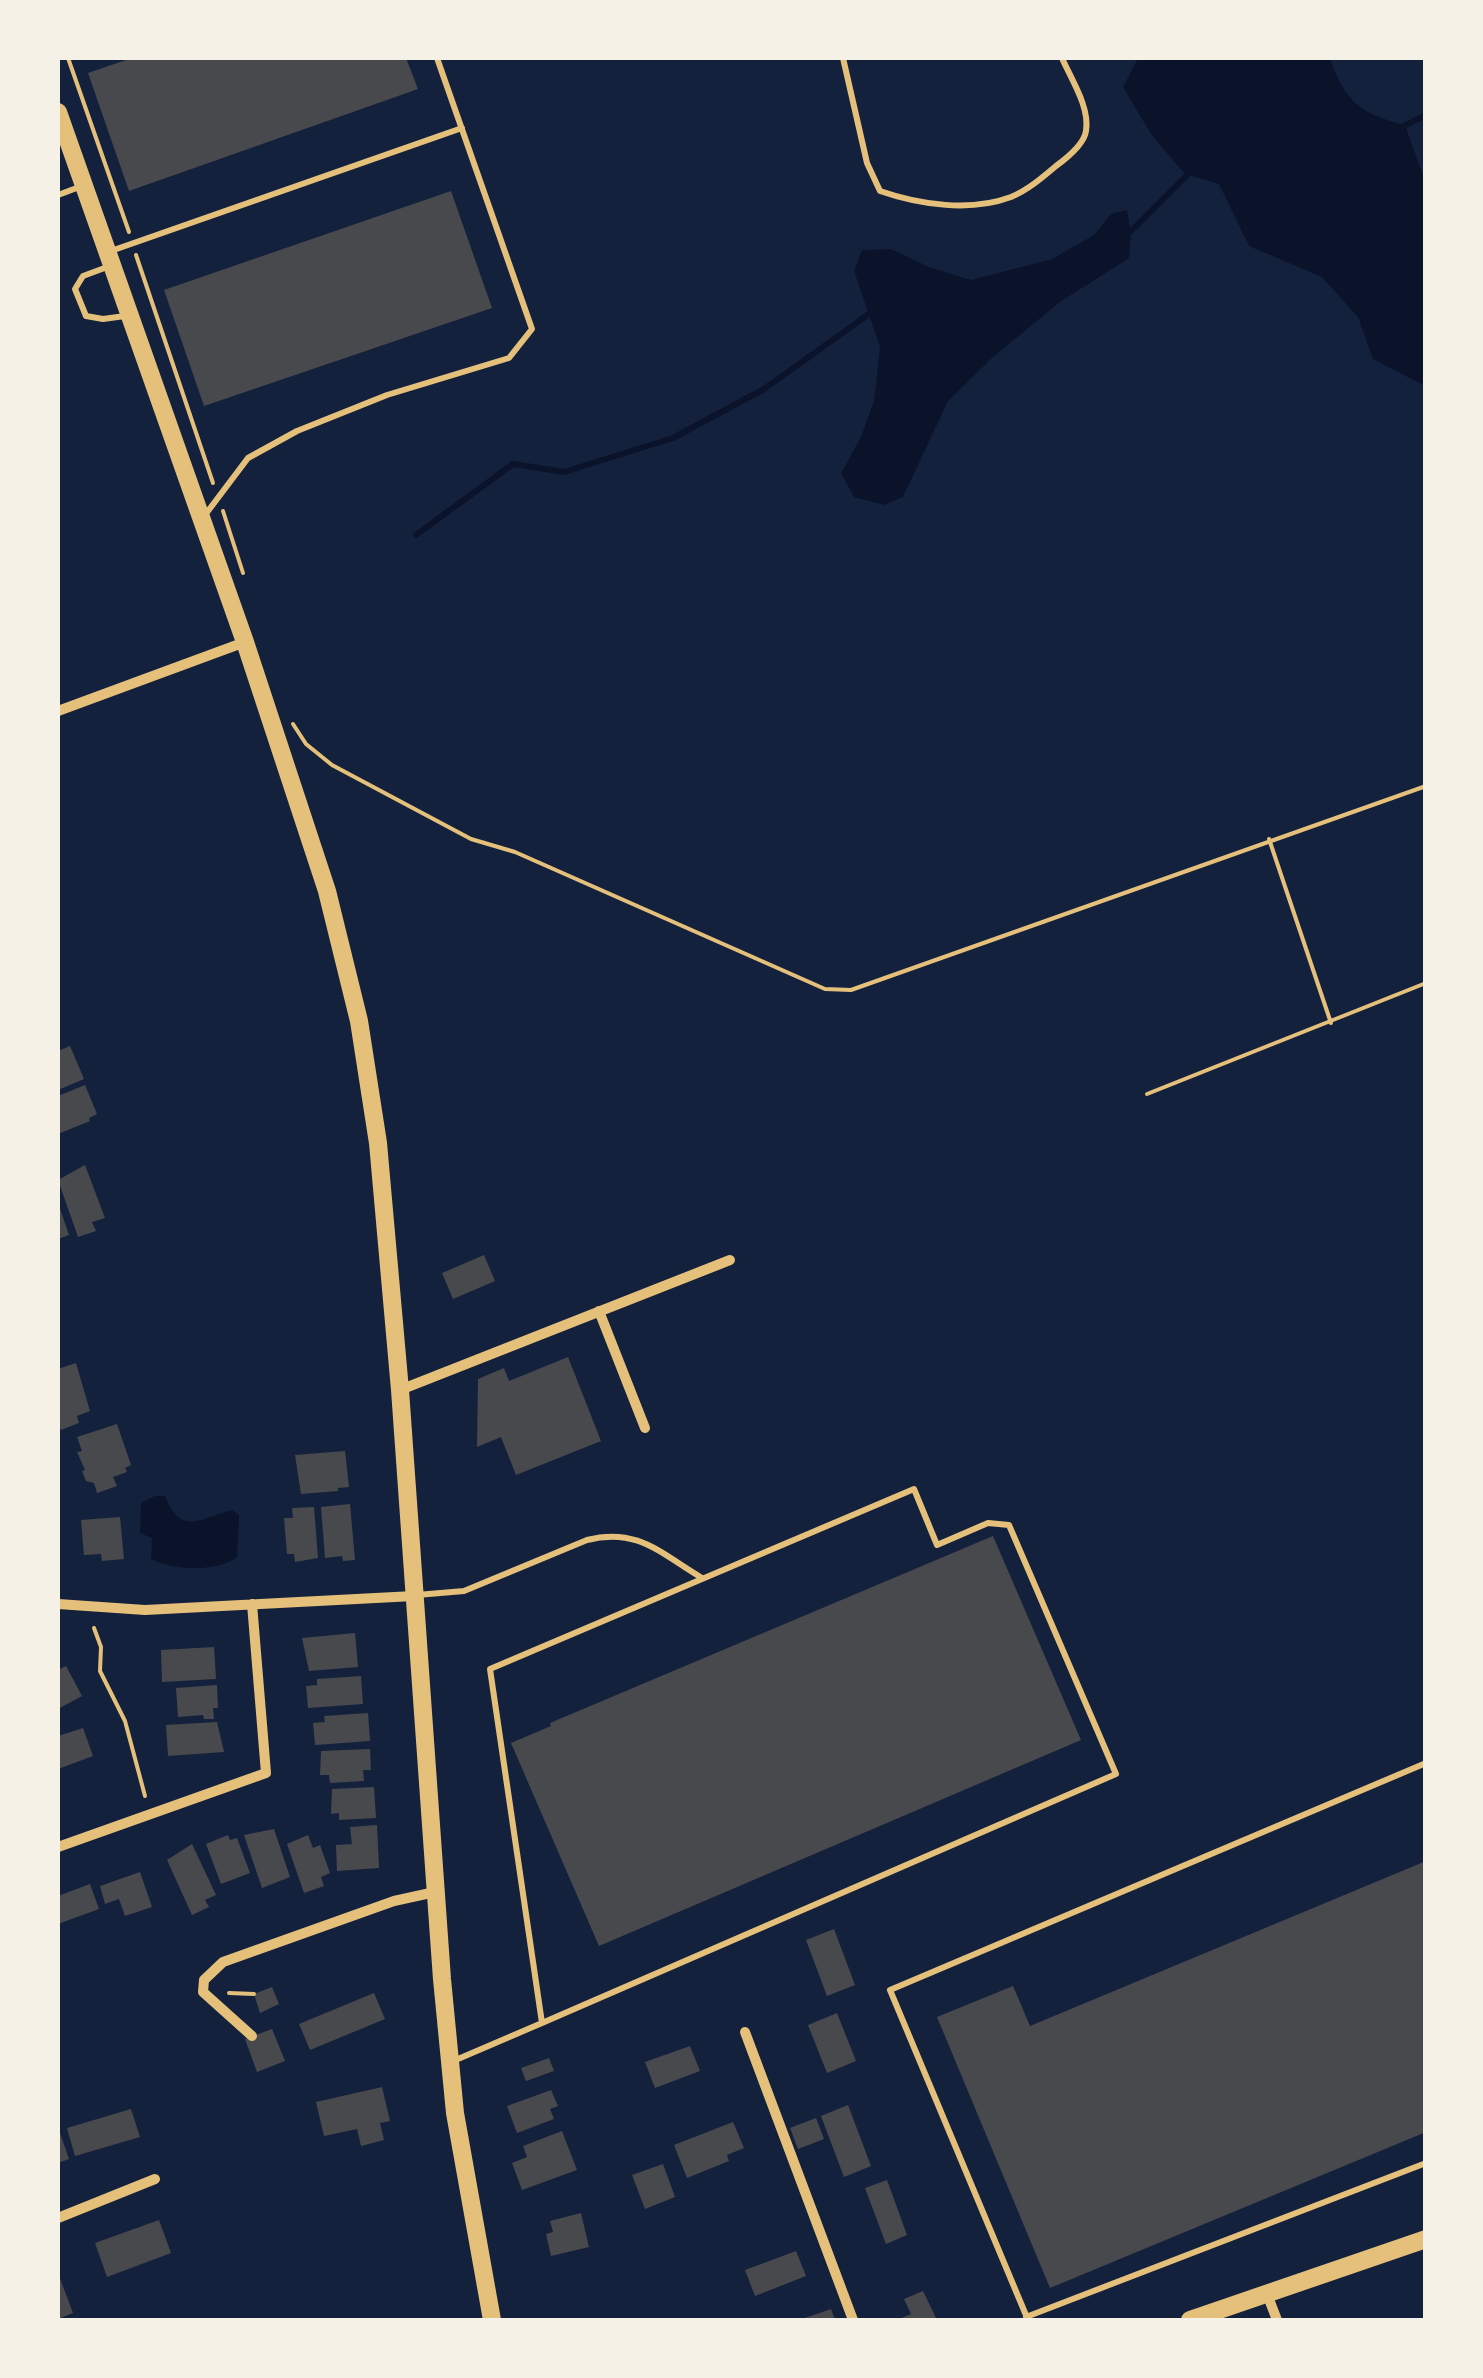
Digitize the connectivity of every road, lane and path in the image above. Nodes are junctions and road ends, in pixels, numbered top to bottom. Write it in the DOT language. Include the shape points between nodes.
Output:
graph roads {
  1 [pos="68,58"];
  2 [pos="437,58"];
  3 [pos="843,58"];
  4 [pos="1062,58"];
  5 [pos="58,112"];
  6 [pos="462,128"];
  7 [pos="83,186"];
  8 [pos="58,195"];
  9 [pos="133,244"];
  10 [pos="109,259"];
  11 [pos="129,315"];
  12 [pos="201,520"];
  13 [pos="244,642"];
  14 [pos="58,710"];
  15 [pos="289,717"];
  16 [pos="1426,786"];
  17 [pos="1269,839"];
  18 [pos="1426,982"];
  19 [pos="1331,1022"];
  20 [pos="1148,1094"];
  21 [pos="730,1260"];
  22 [pos="599,1312"];
  23 [pos="400,1390"];
  24 [pos="645,1428"];
  25 [pos="703,1578"];
  26 [pos="414,1596"];
  27 [pos="58,1604"];
  28 [pos="252,1604"];
  29 [pos="94,1628"];
  30 [pos="1426,1763"];
  31 [pos="145,1796"];
  32 [pos="58,1846"];
  33 [pos="436,1892"];
  34 [pos="542,2023"];
  35 [pos="745,2032"];
  36 [pos="252,2036"];
  37 [pos="450,2062"];
  38 [pos="1426,2163"];
  39 [pos="155,2180"];
  40 [pos="58,2218"];
  41 [pos="1426,2239"];
  42 [pos="1267,2294"];
  43 [pos="1027,2319"];
  44 [pos="492,2320"];
  45 [pos="852,2320"];
  46 [pos="1190,2320"];
  47 [pos="1277,2320"];
  1 -- 9 [label="path"];
  2 -- 6 [label="lane"];
  3 -- 4 [label="lane" via="880,191 908,201 981,204 1038,181 1086,136 1087,116"];
  5 -- 7 [label="main road"];
  6 -- 9 [label="lane"];
  6 -- 12 [label="lane" via="532,329 509,358 387,394 248,458"];
  7 -- 8 [label="lane"];
  7 -- 10 [label="main road"];
  9 -- 10 [label="lane"];
  10 -- 11 [label="main road"];
  10 -- 11 [label="lane" via="76,289 86,316"];
  11 -- 12 [label="main road"];
  12 -- 13 [label="main road"];
  13 -- 14 [label="street"];
  13 -- 23 [label="main road" via="327,890 359,1020 378,1143"];
  15 -- 17 [label="path" via="306,744 332,765 471,839 516,852 825,989 851,990"];
  16 -- 17 [label="path"];
  17 -- 19 [label="path"];
  18 -- 19 [label="path"];
  19 -- 20 [label="path"];
  21 -- 22 [label="street"];
  22 -- 23 [label="street"];
  22 -- 24 [label="street"];
  23 -- 26 [label="main road"];
  25 -- 26 [label="lane" via="631,1536 608,1536 464,1591"];
  25 -- 34 [label="lane" via="490,1669"];
  25 -- 34 [label="lane" via="914,1488 937,1545 988,1522 1009,1525 1116,1774"];
  26 -- 28 [label="street"];
  26 -- 33 [label="main road"];
  27 -- 28 [label="street" via="146,1610"];
  28 -- 32 [label="street" via="266,1773"];
  29 -- 31 [label="path" via="100,1670 125,1721"];
  30 -- 43 [label="lane" via="890,1990"];
  33 -- 36 [label="street" via="223,1962 204,1980 203,1992"];
  33 -- 37 [label="main road"];
  34 -- 37 [label="lane"];
  35 -- 45 [label="street"];
  37 -- 44 [label="main road"];
  38 -- 43 [label="lane"];
  39 -- 40 [label="street"];
  41 -- 42 [label="main road"];
  42 -- 46 [label="main road"];
  42 -- 47 [label="street"];
}
